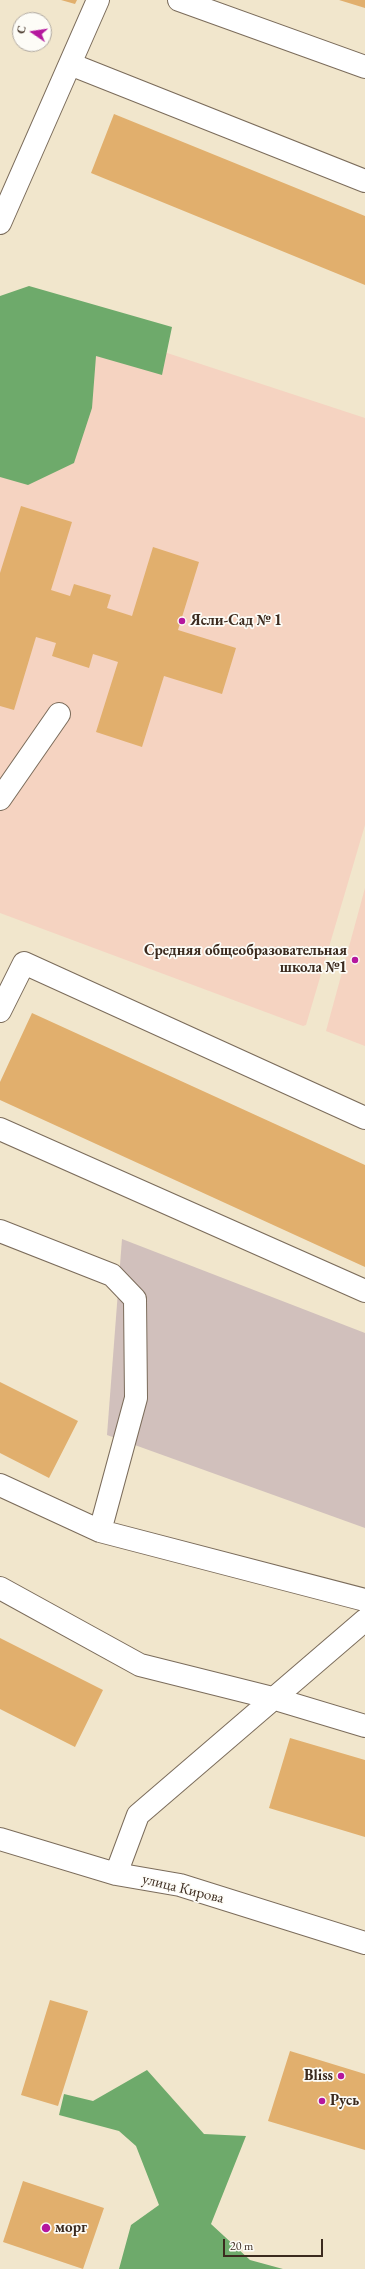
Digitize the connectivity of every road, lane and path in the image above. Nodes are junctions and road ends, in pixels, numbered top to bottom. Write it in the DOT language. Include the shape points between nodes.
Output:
graph roads {
  1 [pos="98,0"];
  2 [pos="179,0"];
  3 [pos="70,64"];
  4 [pos="365,67"];
  5 [pos="365,181"];
  6 [pos="0,223"];
  7 [pos="58,714"];
  8 [pos="0,799"];
  9 [pos="0,1011"];
  10 [pos="365,1118"];
  11 [pos="0,1129"];
  12 [pos="0,1231"];
  13 [pos="365,1292"];
  14 [pos="0,1485"];
  15 [pos="100,1531"];
  16 [pos="0,1588"];
  17 [pos="365,1600"];
  18 [pos="365,1620"];
  19 [pos="272,1698"];
  20 [pos="365,1726"];
  21 [pos="0,1838"];
  22 [pos="116,1874"];
  23 [pos="365,1943"];
  1 -- 3 [label="street"];
  2 -- 4 [label="street"];
  3 -- 5 [label="street"];
  3 -- 6 [label="street"];
  7 -- 8 [label="street"];
  9 -- 10 [label="street" via="24,963"];
  11 -- 13 [label="street"];
  12 -- 15 [label="street" via="112,1275 135,1299 136,1398"];
  14 -- 15 [label="street"];
  15 -- 17 [label="street"];
  16 -- 19 [label="street" via="140,1665"];
  18 -- 19 [label="street"];
  19 -- 20 [label="street"];
  19 -- 22 [label="street" via="138,1815"];
  21 -- 22 [label="street, улица Кирова"];
  22 -- 23 [label="street, улица Кирова" via="180,1885"];
}
